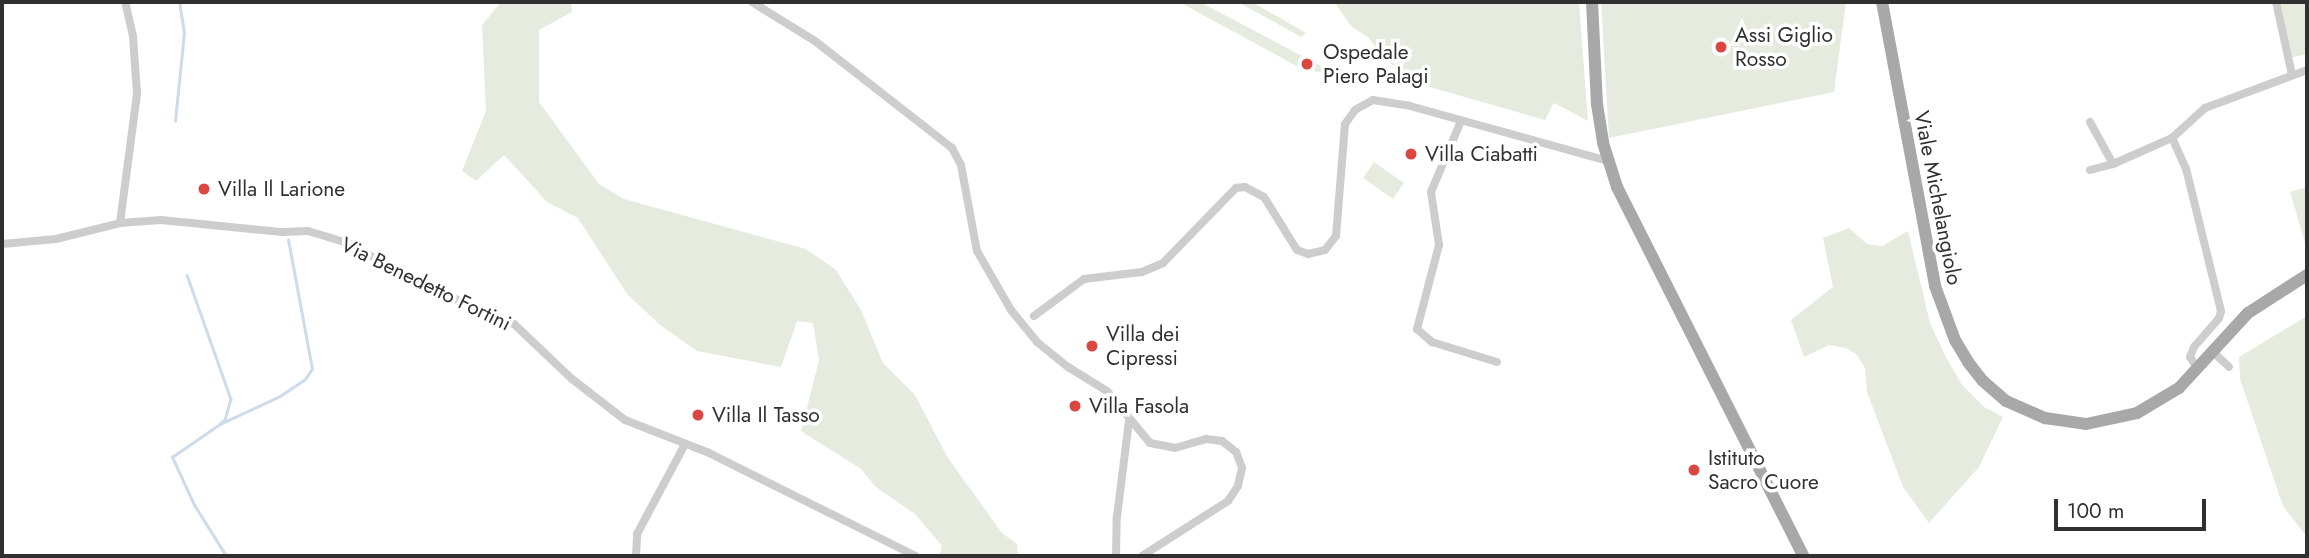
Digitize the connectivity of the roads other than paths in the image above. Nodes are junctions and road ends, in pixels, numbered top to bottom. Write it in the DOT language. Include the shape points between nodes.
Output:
graph roads {
  1 [pos="125,2"];
  2 [pos="752,2"];
  3 [pos="1591,2"];
  4 [pos="1882,2"];
  5 [pos="2276,2"];
  6 [pos="2307,69"];
  7 [pos="2292,75"];
  8 [pos="1461,121"];
  9 [pos="2090,122"];
  10 [pos="2172,138"];
  11 [pos="1608,161"];
  12 [pos="2113,164"];
  13 [pos="2090,170"];
  14 [pos="120,223"];
  15 [pos="2,244"];
  16 [pos="2307,275"];
  17 [pos="1034,317"];
  18 [pos="2212,351"];
  19 [pos="1497,362"];
  20 [pos="2229,367"];
  21 [pos="2197,368"];
  22 [pos="1129,421"];
  23 [pos="685,444"];
  24 [pos="636,556"];
  25 [pos="916,556"];
  26 [pos="1116,556"];
  27 [pos="1142,556"];
  28 [pos="1803,556"];
  1 -- 14 [label="street" via="137,93"];
  2 -- 22 [label="street" via="814,41 952,148 961,165 977,251 989,276 1037,342 1107,391"];
  3 -- 11 [label="main road" via="1597,104"];
  4 -- 21 [label="main road, Viale Michelangiolo" via="1935,286 1955,340 1974,371 1994,393 2018,407 2045,418 2086,424 2141,412 2179,388"];
  5 -- 7 [label="street"];
  6 -- 7 [label="street"];
  7 -- 10 [label="street" via="2205,108"];
  8 -- 11 [label="street"];
  8 -- 17 [label="street" via="1384,100 1373,100 1355,110 1343,135 1336,236 1325,250 1308,254 1297,250 1264,197 1245,187 1236,188 1163,263 1142,272 1084,279"];
  8 -- 19 [label="street" via="1431,192 1439,245 1417,329 1432,342"];
  9 -- 12 [label="street"];
  10 -- 12 [label="street"];
  10 -- 21 [label="street" via="2186,169 2221,311 2189,357"];
  11 -- 28 [label="main road" via="1626,206"];
  12 -- 13 [label="street"];
  14 -- 15 [label="street, Via Benedetto Fortini" via="56,239"];
  14 -- 23 [label="street, Via Benedetto Fortini" via="161,220 307,232 351,244 409,279 514,324 572,379 625,420"];
  16 -- 18 [label="main road, Viale Michelangiolo" via="2248,313"];
  18 -- 20 [label="street"];
  18 -- 21 [label="main road, Viale Michelangiolo"];
  22 -- 26 [label="street"];
  22 -- 27 [label="street" via="1144,439 1161,448 1175,449 1206,439 1223,441 1236,452 1242,468 1228,501"];
  23 -- 24 [label="street" via="635,537"];
  23 -- 25 [label="street, Via Benedetto Fortini"];
}
